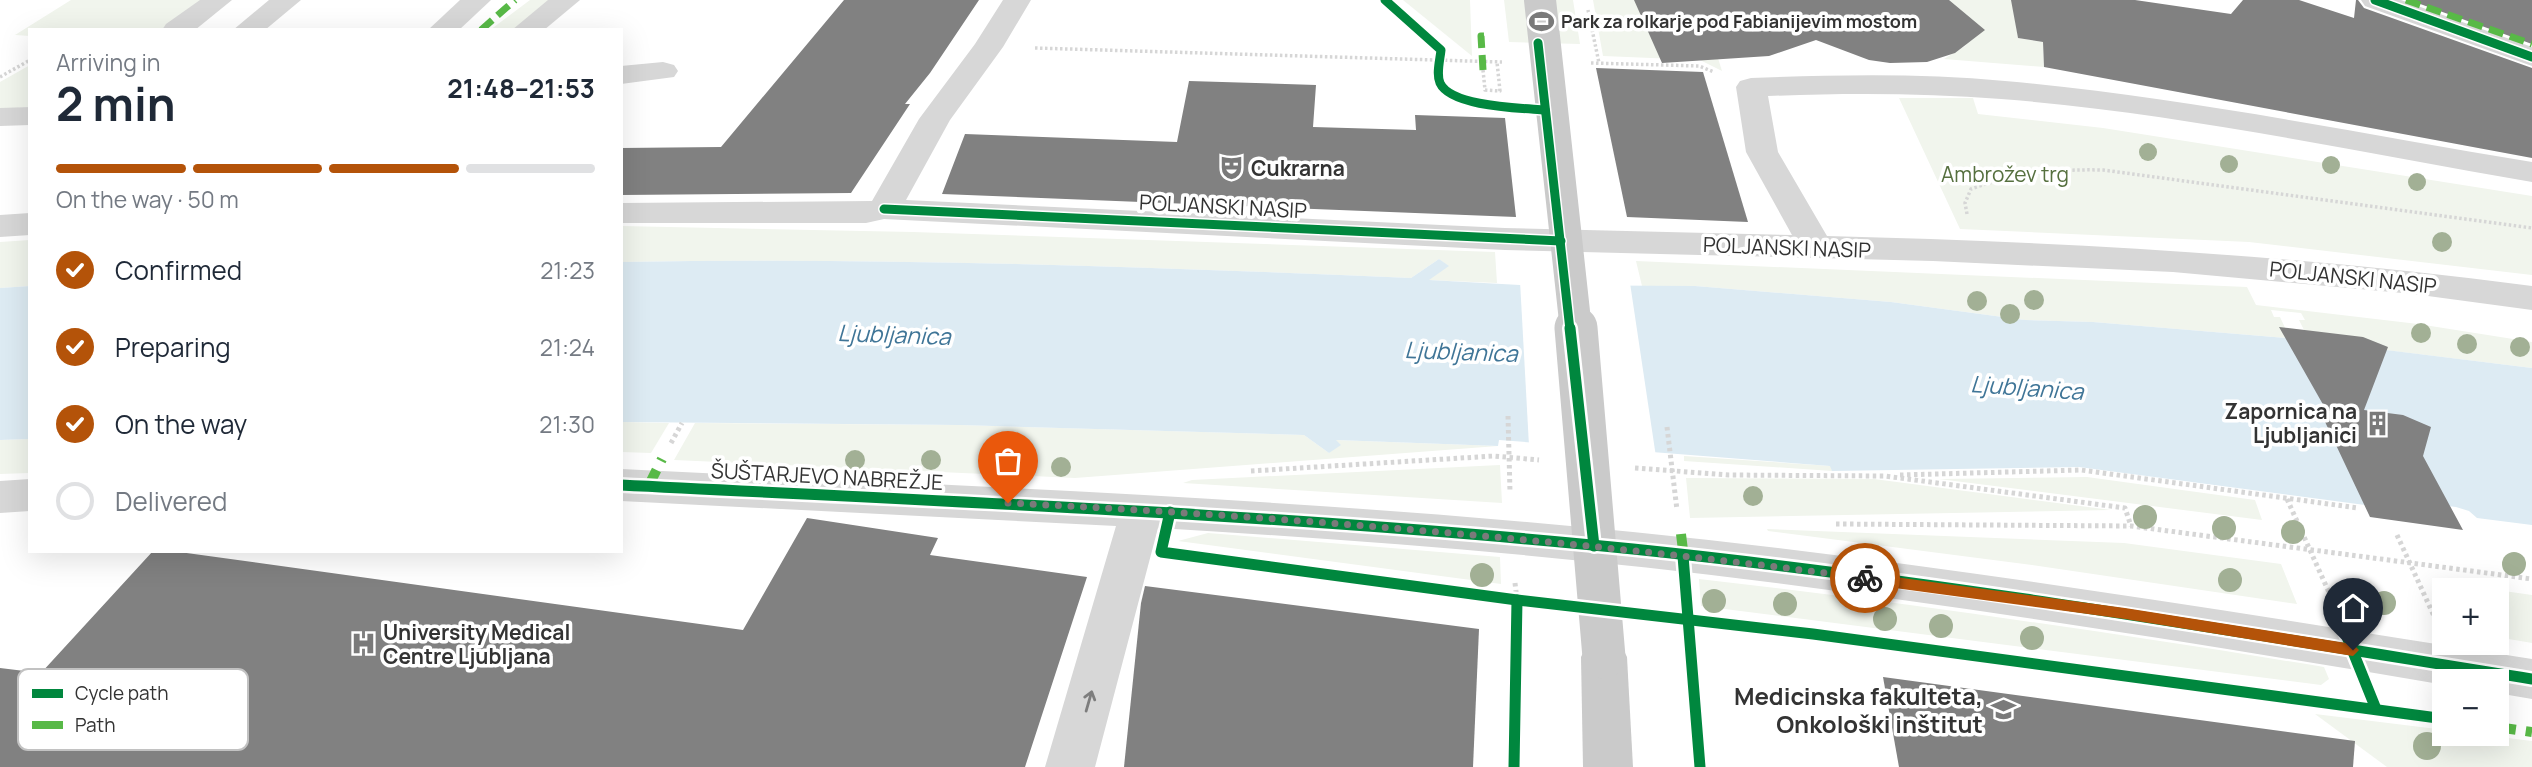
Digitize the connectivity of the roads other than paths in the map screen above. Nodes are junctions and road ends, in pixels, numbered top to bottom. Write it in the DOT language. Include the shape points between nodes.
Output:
graph roads {
  1 [pos="218,0"];
  2 [pos="287,0"];
  3 [pos="477,0"];
  4 [pos="566,0"];
  5 [pos="1017,0"];
  6 [pos="1540,0"];
  7 [pos="2375,0"];
  8 [pos="179,28"];
  9 [pos="250,28"];
  10 [pos="444,28"];
  11 [pos="529,28"];
  12 [pos="2532,57"];
  13 [pos="663,71"];
  14 [pos="623,75"];
  15 [pos="28,116"];
  16 [pos="0,117"];
  17 [pos="2532,172"];
  18 [pos="884,209"];
  19 [pos="623,213"];
  20 [pos="28,224"];
  21 [pos="0,226"];
  22 [pos="1817,248"];
  23 [pos="2532,298"];
  24 [pos="623,485"];
  25 [pos="28,495"];
  26 [pos="0,497"];
  27 [pos="1141,510"];
  28 [pos="2532,679"];
  29 [pos="1070,767"];
  30 [pos="1608,767"];
  1 -- 8 [label="street"];
  2 -- 9 [label="street"];
  3 -- 10 [label="street"];
  4 -- 11 [label="street"];
  5 -- 18 [label="street" via="935,119"];
  6 -- 30 [label="main road, bridge" via="1583,395"];
  7 -- 12 [label="street"];
  13 -- 14 [label="street"];
  15 -- 16 [label="street"];
  17 -- 22 [label="street" via="2093,100 2003,90 1838,83 1751,87 1762,152"];
  18 -- 19 [label="street, POLJANSKI NASIP" via="866,213"];
  18 -- 22 [label="street, POLJANSKI NASIP" via="1561,241"];
  20 -- 21 [label="street"];
  22 -- 23 [label="street, POLJANSKI NASIP" via="2254,267"];
  24 -- 27 [label="street, ŠUŠTARJEVO NABREŽJE"];
  25 -- 26 [label="street"];
  27 -- 28 [label="street, ŠUŠTARJEVO NABREŽJE" via="1512,537 1792,569 2125,613"];
  29 -- 27 [label="street, one-way"];
}
